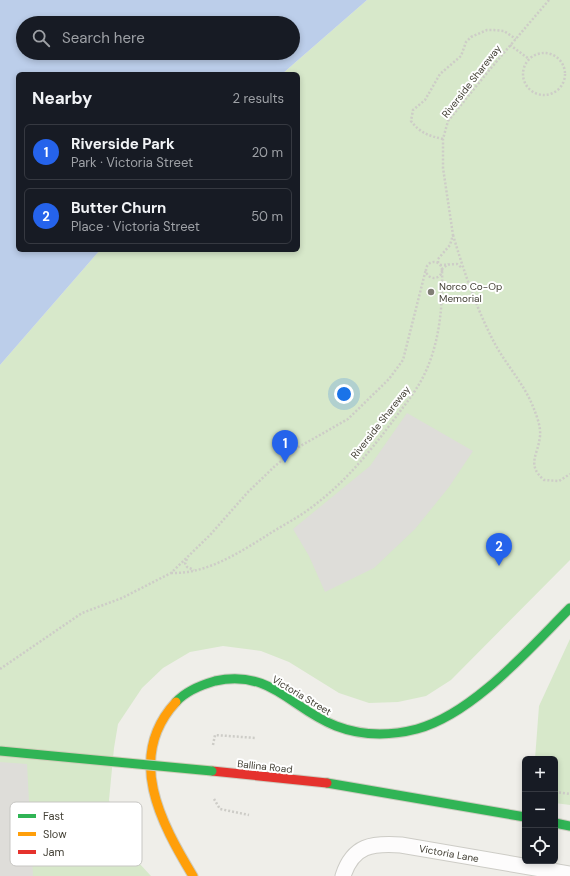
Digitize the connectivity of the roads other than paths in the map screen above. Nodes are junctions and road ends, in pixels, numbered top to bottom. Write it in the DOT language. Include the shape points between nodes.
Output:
graph roads {
  1 [pos="570,608"];
  2 [pos="0,751"];
  3 [pos="522,816"];
  4 [pos="558,824"];
  5 [pos="570,826"];
  6 [pos="570,874"];
  7 [pos="192,876"];
  8 [pos="343,876"];
  1 -- 7 [label="street, Victoria Street" via="465,706 428,726 393,734 349,730 328,723 273,688 254,681 233,678 214,680 195,687 176,701 162,716 154,734 150,756 152,783 158,809 168,834"];
  2 -- 3 [label="street, Ballina Road, bridge" via="320,782"];
  4 -- 5 [label="street"];
  6 -- 8 [label="lane, Victoria Lane" via="401,845 379,844 362,850 348,862"];
}
